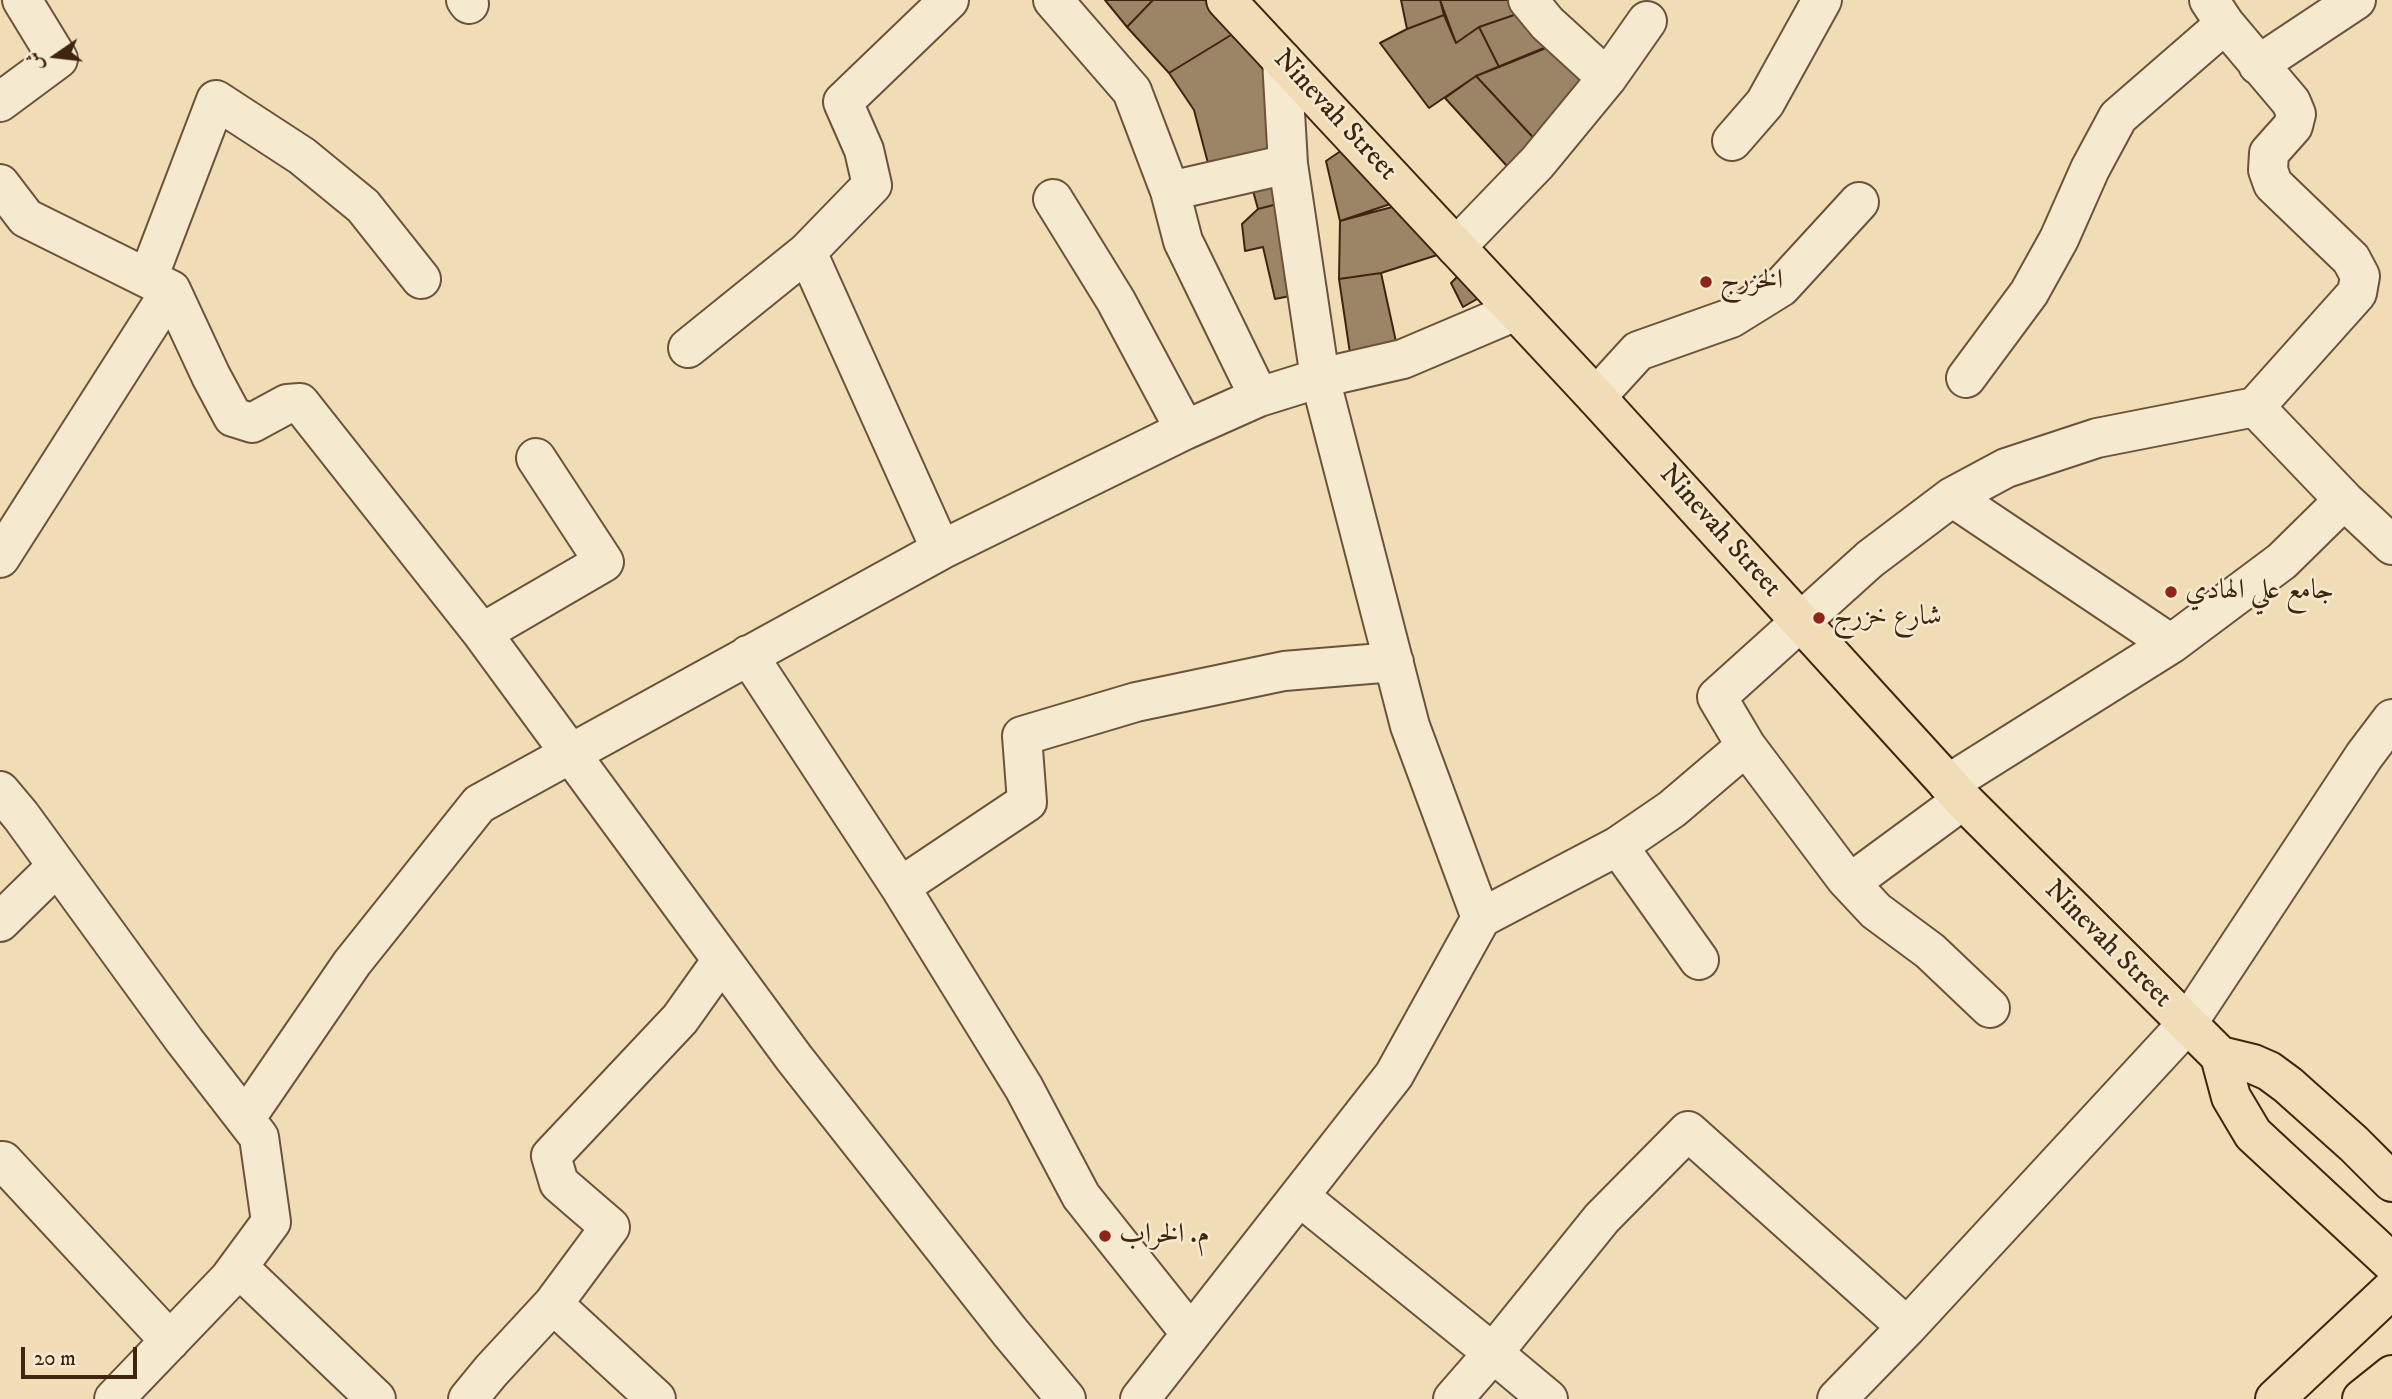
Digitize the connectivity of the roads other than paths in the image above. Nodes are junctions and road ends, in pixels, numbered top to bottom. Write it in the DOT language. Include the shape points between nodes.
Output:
graph roads {
  1 [pos="22,0"];
  2 [pos="949,0"];
  3 [pos="1053,0"];
  4 [pos="1226,0"];
  5 [pos="1528,0"];
  6 [pos="1822,0"];
  7 [pos="2356,0"];
  8 [pos="2217,12"];
  9 [pos="1647,21"];
  10 [pos="1282,60"];
  11 [pos="2258,65"];
  12 [pos="1607,78"];
  13 [pos="0,102"];
  14 [pos="1732,141"];
  15 [pos="1288,164"];
  16 [pos="0,184"];
  17 [pos="1170,191"];
  18 [pos="1053,199"];
  19 [pos="1859,202"];
  20 [pos="1456,247"];
  21 [pos="807,252"];
  22 [pos="421,279"];
  23 [pos="159,284"];
  24 [pos="1516,311"];
  25 [pos="688,348"];
  26 [pos="1320,378"];
  27 [pos="1966,378"];
  28 [pos="1259,397"];
  29 [pos="1596,397"];
  30 [pos="2255,407"];
  31 [pos="1185,430"];
  32 [pos="536,458"];
  33 [pos="1952,497"];
  34 [pos="2344,500"];
  35 [pos="2392,545"];
  36 [pos="941,550"];
  37 [pos="0,558"];
  38 [pos="1800,621"];
  39 [pos="482,633"];
  40 [pos="2171,644"];
  41 [pos="748,655"];
  42 [pos="1394,662"];
  43 [pos="2392,719"];
  44 [pos="1746,746"];
  45 [pos="571,753"];
  46 [pos="0,791"];
  47 [pos="1956,792"];
  48 [pos="1618,846"];
  49 [pos="57,866"];
  50 [pos="1846,879"];
  51 [pos="900,887"];
  52 [pos="1481,918"];
  53 [pos="0,922"];
  54 [pos="722,960"];
  55 [pos="1699,960"];
  56 [pos="1990,1008"];
  57 [pos="2187,1024"];
  58 [pos="2220,1056"];
  59 [pos="245,1119"];
  60 [pos="2354,1144"];
  61 [pos="2392,1154"];
  62 [pos="0,1161"];
  63 [pos="2392,1182"];
  64 [pos="1299,1196"];
  65 [pos="2392,1263"];
  66 [pos="237,1267"];
  67 [pos="2392,1289"];
  68 [pos="553,1304"];
  69 [pos="1907,1327"];
  70 [pos="1191,1334"];
  71 [pos="170,1341"];
  72 [pos="1493,1353"];
  73 [pos="2392,1375"];
  74 [pos="114,1399"];
  75 [pos="376,1399"];
  76 [pos="468,1399"];
  77 [pos="656,1399"];
  78 [pos="1066,1399"];
  79 [pos="1140,1399"];
  80 [pos="1453,1399"];
  81 [pos="1548,1399"];
  82 [pos="1837,1399"];
  83 [pos="2275,1399"];
  84 [pos="2362,1399"];
  1 -- 13 [label="street" via="58,59"];
  2 -- 21 [label="street" via="843,102 864,150 872,185"];
  3 -- 17 [label="street" via="1132,91"];
  4 -- 10 [label="main road, Ninevah Street"];
  5 -- 12 [label="street"];
  6 -- 14 [label="street" via="1765,103"];
  7 -- 11 [label="street"];
  8 -- 11 [label="street"];
  8 -- 27 [label="street" via="2118,117 2029,293"];
  9 -- 12 [label="street"];
  10 -- 15 [label="street"];
  10 -- 20 [label="main road, Ninevah Street"];
  11 -- 30 [label="street" via="2296,114 2293,126 2269,153 2273,184 2351,259 2360,276 2357,293"];
  12 -- 20 [label="street" via="1537,163"];
  15 -- 17 [label="street"];
  15 -- 26 [label="street"];
  16 -- 23 [label="street" via="26,218"];
  17 -- 28 [label="street" via="1183,242"];
  18 -- 31 [label="street" via="1116,301"];
  19 -- 29 [label="street" via="1781,288 1731,318 1638,351"];
  20 -- 24 [label="main road, Ninevah Street"];
  21 -- 25 [label="street"];
  21 -- 36 [label="street"];
  22 -- 23 [label="street" via="363,206 302,156 216,100"];
  23 -- 37 [label="street"];
  23 -- 39 [label="street" via="233,417 252,423 300,402"];
  24 -- 26 [label="street" via="1403,359"];
  24 -- 29 [label="main road, Ninevah Street"];
  26 -- 28 [label="street"];
  26 -- 42 [label="street"];
  28 -- 31 [label="street"];
  29 -- 38 [label="main road, Ninevah Street"];
  30 -- 33 [label="street" via="2097,438 2006,468"];
  30 -- 34 [label="street"];
  31 -- 36 [label="street"];
  32 -- 39 [label="street" via="604,562"];
  33 -- 38 [label="street" via="1870,559"];
  33 -- 40 [label="street"];
  34 -- 35 [label="street"];
  34 -- 40 [label="street" via="2282,561"];
  36 -- 41 [label="street"];
  38 -- 44 [label="street" via="1717,697"];
  38 -- 47 [label="main road, Ninevah Street"];
  39 -- 45 [label="street"];
  40 -- 47 [label="street"];
  41 -- 45 [label="street"];
  41 -- 51 [label="street"];
  42 -- 51 [label="street" via="1284,671 1136,702 1022,736 1027,802"];
  42 -- 52 [label="street" via="1410,726"];
  43 -- 57 [label="street"];
  44 -- 48 [label="street" via="1672,809"];
  44 -- 50 [label="street"];
  45 -- 54 [label="street"];
  45 -- 59 [label="street" via="479,804 352,963"];
  46 -- 49 [label="street"];
  47 -- 50 [label="street" via="1861,876"];
  47 -- 57 [label="main road, Ninevah Street"];
  48 -- 52 [label="street"];
  48 -- 55 [label="street"];
  49 -- 53 [label="street"];
  49 -- 59 [label="street"];
  50 -- 56 [label="street"];
  51 -- 70 [label="street" via="1024,1088 1081,1196"];
  52 -- 64 [label="street" via="1394,1075"];
  54 -- 68 [label="street" via="680,1019 551,1156 559,1183 610,1227"];
  54 -- 78 [label="street" via="802,1069"];
  57 -- 58 [label="main road, Ninevah Street"];
  57 -- 69 [label="street"];
  58 -- 60 [label="main road" via="2269,1071"];
  58 -- 65 [label="main road" via="2231,1097 2253,1133"];
  59 -- 66 [label="street" via="259,1137 271,1222"];
  60 -- 61 [label="main road"];
  60 -- 63 [label="main road"];
  62 -- 71 [label="street"];
  64 -- 70 [label="street"];
  64 -- 72 [label="street"];
  66 -- 71 [label="street"];
  66 -- 75 [label="street"];
  67 -- 83 [label="main road"];
  68 -- 76 [label="street"];
  68 -- 77 [label="street"];
  69 -- 72 [label="street" via="1688,1131 1602,1218"];
  69 -- 82 [label="street"];
  70 -- 79 [label="street"];
  71 -- 74 [label="street"];
  72 -- 80 [label="street"];
  72 -- 81 [label="street"];
  73 -- 84 [label="main road"];
}
